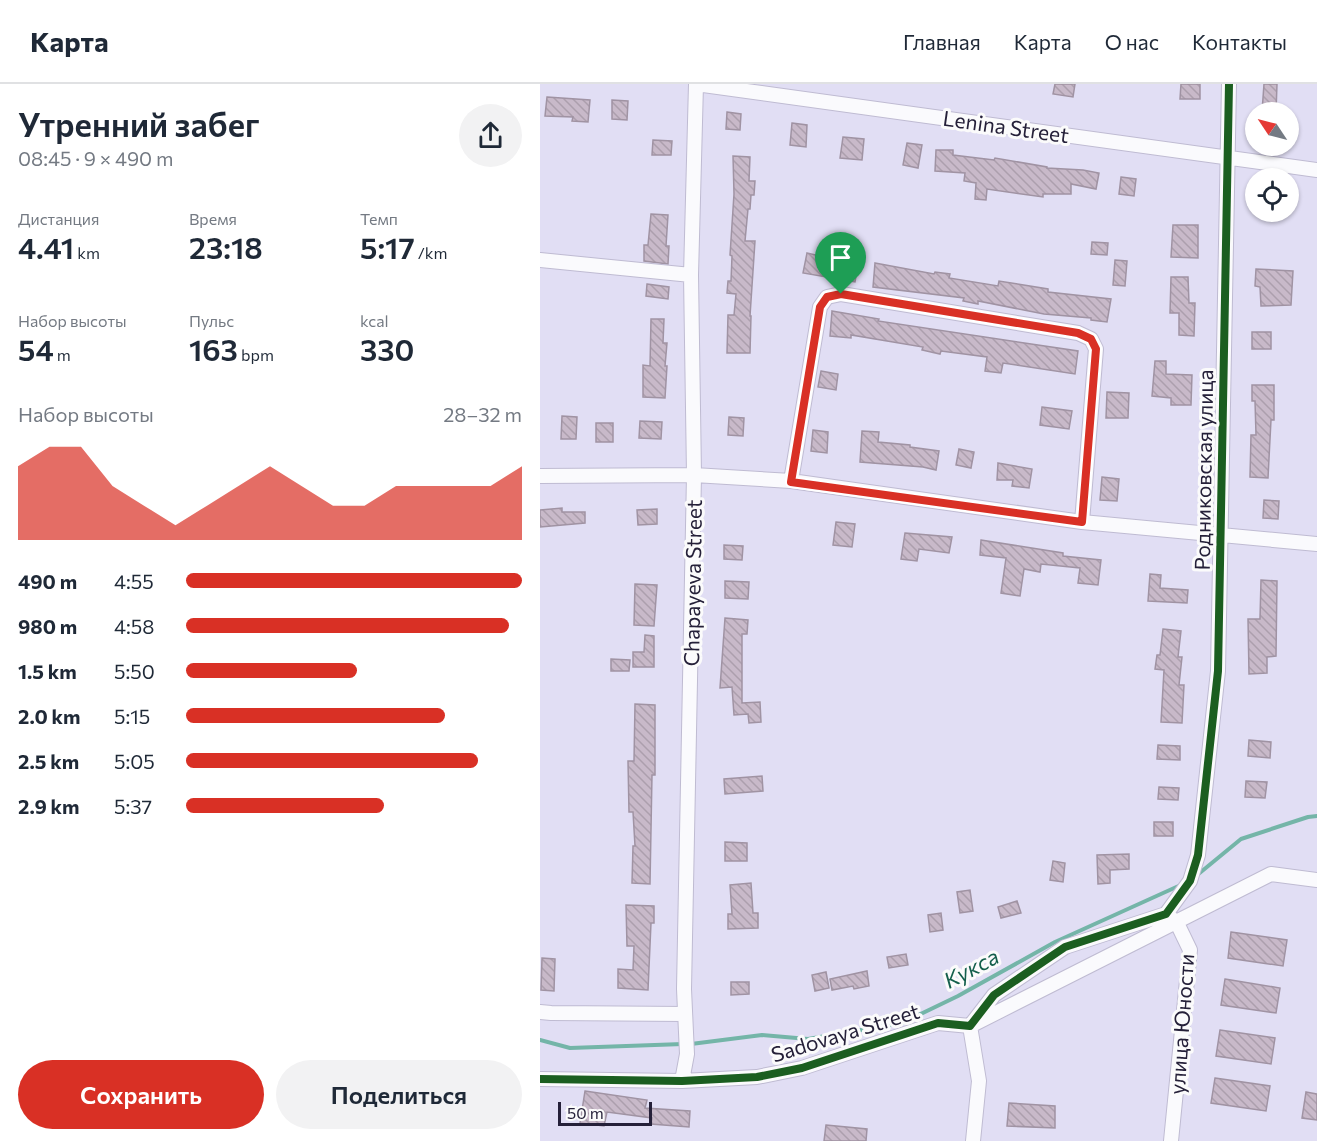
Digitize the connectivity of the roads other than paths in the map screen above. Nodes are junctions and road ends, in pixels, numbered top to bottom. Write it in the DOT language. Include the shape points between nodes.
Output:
graph roads {
  1 [pos="696,84"];
  2 [pos="1229,84"];
  3 [pos="1227,156"];
  4 [pos="1317,170"];
  5 [pos="540,260"];
  6 [pos="691,275"];
  7 [pos="693,475"];
  8 [pos="540,476"];
  9 [pos="791,482"];
  10 [pos="1082,522"];
  11 [pos="1220,537"];
  12 [pos="1317,544"];
  13 [pos="1317,880"];
  14 [pos="1171,919"];
  15 [pos="540,1011"];
  16 [pos="685,1014"];
  17 [pos="970,1026"];
  18 [pos="540,1079"];
  19 [pos="682,1081"];
  20 [pos="973,1141"];
  21 [pos="1171,1141"];
  1 -- 3 [label="street, Lenina Street"];
  1 -- 6 [label="street, Chapayeva Street"];
  2 -- 3 [label="street, Родниковская улица"];
  3 -- 4 [label="street, Lenina Street"];
  3 -- 11 [label="street, Родниковская улица"];
  5 -- 6 [label="street"];
  6 -- 7 [label="street, Chapayeva Street"];
  7 -- 8 [label="street"];
  7 -- 9 [label="street"];
  7 -- 16 [label="street, Chapayeva Street"];
  9 -- 10 [label="street"];
  9 -- 10 [label="street" via="820,307 827,297 841,294 1078,333 1091,339 1096,349"];
  10 -- 11 [label="street"];
  11 -- 12 [label="street"];
  11 -- 14 [label="street, Родниковская улица" via="1218,671 1198,855"];
  13 -- 14 [label="street" via="1271,874"];
  14 -- 17 [label="street"];
  14 -- 17 [label="street" via="1065,947 994,995"];
  14 -- 21 [label="street, улица Юности" via="1190,950"];
  15 -- 16 [label="street"];
  16 -- 19 [label="street, Chapayeva Street" via="687,1054"];
  17 -- 19 [label="street, Sadovaya Street" via="938,1023 802,1068 757,1077"];
  17 -- 20 [label="street" via="979,1081"];
  18 -- 19 [label="street, Sadovaya Street"];
}
